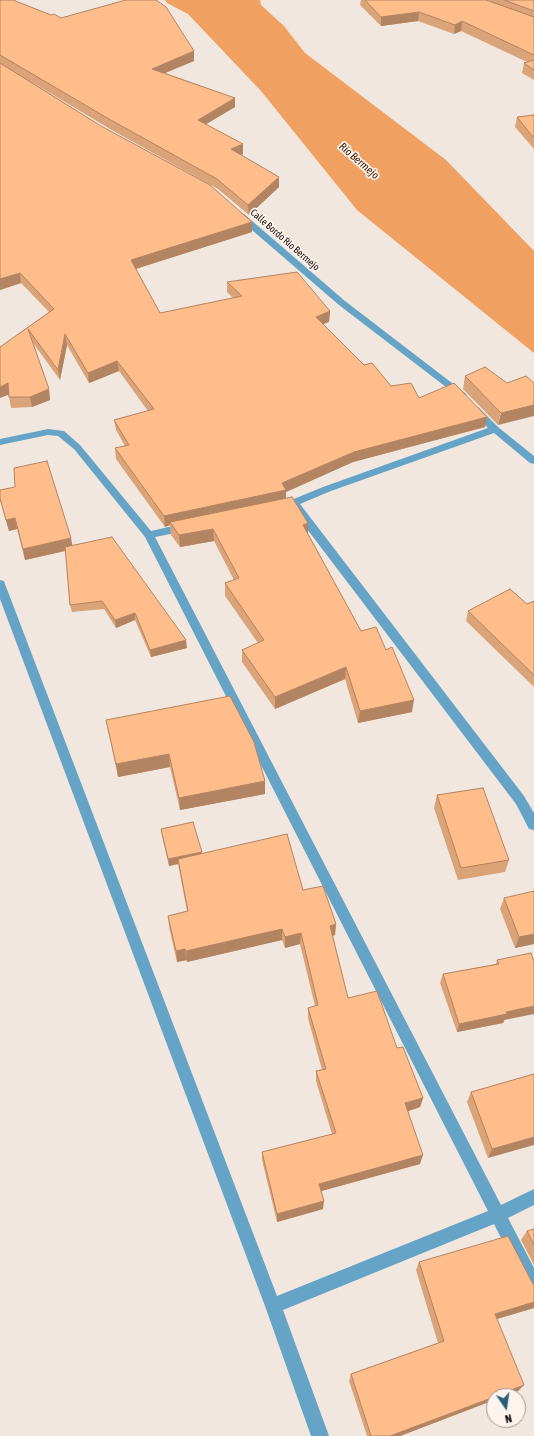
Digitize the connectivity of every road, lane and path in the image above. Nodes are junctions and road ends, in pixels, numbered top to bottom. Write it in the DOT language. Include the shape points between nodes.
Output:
graph roads {
  1 [pos="237,212"];
  2 [pos="495,429"];
  3 [pos="0,442"];
  4 [pos="534,461"];
  5 [pos="294,504"];
  6 [pos="279,507"];
  7 [pos="195,525"];
  8 [pos="149,535"];
  9 [pos="0,584"];
  10 [pos="534,825"];
  11 [pos="534,1198"];
  12 [pos="498,1215"];
  13 [pos="534,1285"];
  14 [pos="273,1306"];
  15 [pos="320,1436"];
  1 -- 2 [label="street, Calle Bordo Río Bermejo" via="342,303 457,390"];
  2 -- 4 [label="street, Calle Bordo Río Bermejo"];
  2 -- 5 [label="street" via="327,489"];
  3 -- 8 [label="street" via="48,432 61,433 77,447"];
  5 -- 6 [label="street"];
  5 -- 10 [label="street" via="520,800"];
  7 -- 8 [label="street"];
  8 -- 12 [label="street"];
  9 -- 14 [label="street"];
  11 -- 12 [label="street"];
  12 -- 13 [label="street"];
  12 -- 14 [label="street"];
  14 -- 15 [label="street"];
}
